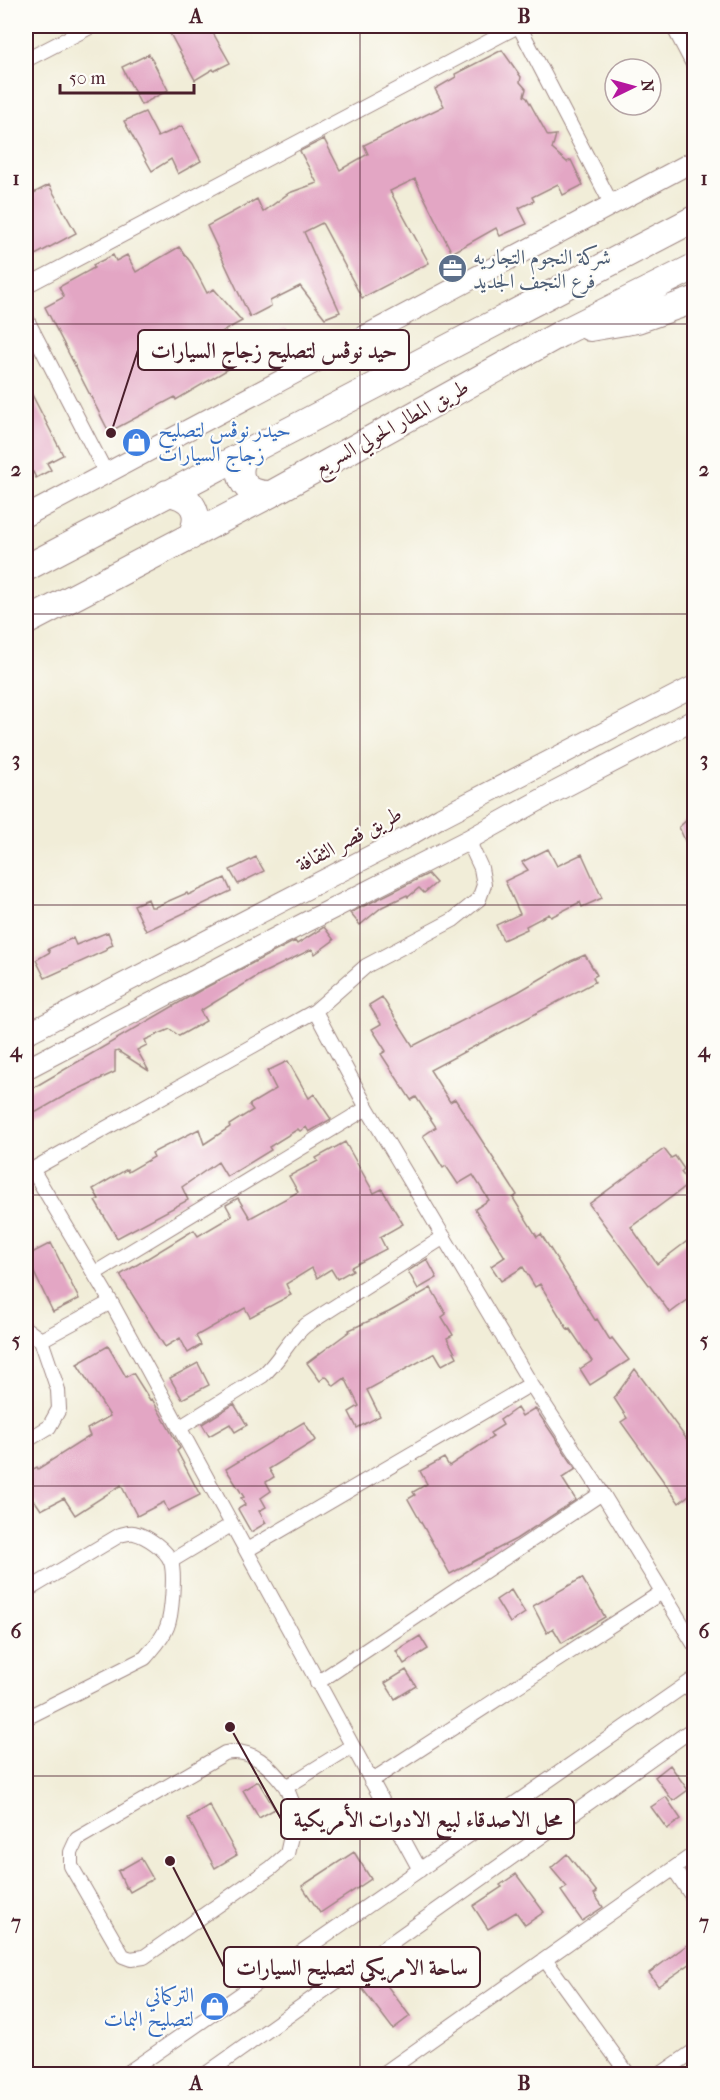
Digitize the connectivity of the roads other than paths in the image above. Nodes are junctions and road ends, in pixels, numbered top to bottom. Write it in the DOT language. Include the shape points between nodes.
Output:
graph roads {
  1 [pos="92,26"];
  2 [pos="519,26"];
  3 [pos="673,26"];
  4 [pos="26,60"];
  5 [pos="694,66"];
  6 [pos="694,162"];
  7 [pos="612,205"];
  8 [pos="694,219"];
  9 [pos="694,267"];
  10 [pos="26,286"];
  11 [pos="694,300"];
  12 [pos="26,318"];
  13 [pos="560,334"];
  14 [pos="250,450"];
  15 [pos="106,473"];
  16 [pos="167,493"];
  17 [pos="271,494"];
  18 [pos="26,516"];
  19 [pos="190,537"];
  20 [pos="26,568"];
  21 [pos="26,622"];
  22 [pos="694,686"];
  23 [pos="694,720"];
  24 [pos="468,840"];
  25 [pos="315,1011"];
  26 [pos="26,1034"];
  27 [pos="26,1069"];
  28 [pos="367,1108"];
  29 [pos="29,1171"];
  30 [pos="444,1237"];
  31 [pos="95,1273"];
  32 [pos="111,1302"];
  33 [pos="26,1329"];
  34 [pos="41,1340"];
  35 [pos="531,1384"];
  36 [pos="179,1428"];
  37 [pos="26,1441"];
  38 [pos="602,1493"];
  39 [pos="231,1524"];
  40 [pos="247,1550"];
  41 [pos="171,1561"];
  42 [pos="26,1591"];
  43 [pos="662,1592"];
  44 [pos="694,1644"];
  45 [pos="694,1679"];
  46 [pos="317,1683"];
  47 [pos="26,1718"];
  48 [pos="694,1728"];
  49 [pos="352,1746"];
  50 [pos="371,1781"];
  51 [pos="286,1787"];
  52 [pos="694,1854"];
  53 [pos="674,1869"];
  54 [pos="420,1870"];
  55 [pos="694,1899"];
  56 [pos="546,1961"];
  57 [pos="694,2050"];
  58 [pos="126,2074"];
  59 [pos="206,2074"];
  60 [pos="383,2074"];
  61 [pos="628,2074"];
  62 [pos="661,2074"];
  1 -- 4 [label="street"];
  2 -- 7 [label="street"];
  2 -- 10 [label="street"];
  3 -- 5 [label="street"];
  6 -- 7 [label="street"];
  7 -- 15 [label="street"];
  8 -- 14 [label="highway, طريق المطار الحولي السريع"];
  9 -- 13 [label="highway, طريق المطار الحولي السريع"];
  11 -- 13 [label="highway" via="637,320"];
  12 -- 15 [label="street"];
  13 -- 17 [label="highway, طريق المطار الحولي السريع"];
  14 -- 16 [label="highway, طريق المطار الحولي السريع"];
  14 -- 17 [label="highway" via="242,458 242,480 259,494"];
  15 -- 18 [label="street"];
  16 -- 19 [label="highway" via="187,500 193,508 195,528"];
  16 -- 20 [label="highway, طريق المطار الحولي السريع"];
  17 -- 19 [label="highway, طريق المطار الحولي السريع"];
  19 -- 21 [label="highway, طريق المطار الحولي السريع"];
  22 -- 26 [label="street, طريق قصر الثقافة"];
  23 -- 24 [label="street"];
  24 -- 25 [label="street" via="481,868 484,885 479,899 453,920 366,966"];
  24 -- 27 [label="street"];
  25 -- 28 [label="street"];
  25 -- 29 [label="street"];
  28 -- 30 [label="street"];
  28 -- 31 [label="street"];
  29 -- 31 [label="street"];
  30 -- 35 [label="street"];
  30 -- 36 [label="street" via="306,1325 262,1376"];
  31 -- 32 [label="street"];
  32 -- 34 [label="street"];
  32 -- 36 [label="street"];
  33 -- 34 [label="street"];
  34 -- 37 [label="street" via="58,1390 58,1409 49,1427"];
  35 -- 38 [label="street"];
  35 -- 40 [label="street"];
  36 -- 39 [label="street"];
  38 -- 43 [label="street"];
  38 -- 46 [label="street"];
  39 -- 40 [label="street"];
  39 -- 41 [label="street"];
  40 -- 46 [label="street"];
  41 -- 42 [label="street" via="144,1537 133,1533 120,1535"];
  41 -- 47 [label="street" via="168,1626 145,1658"];
  43 -- 44 [label="street"];
  43 -- 50 [label="street"];
  45 -- 54 [label="street"];
  46 -- 49 [label="street"];
  48 -- 59 [label="street"];
  49 -- 50 [label="street"];
  49 -- 51 [label="street"];
  50 -- 54 [label="street"];
  51 -- 51 [label="street" via="273,1769 236,1750 78,1839 70,1852 71,1866 123,1956 144,1957 286,1854 292,1804"];
  52 -- 53 [label="street"];
  53 -- 55 [label="street"];
  53 -- 56 [label="street"];
  54 -- 58 [label="street"];
  56 -- 60 [label="street"];
  56 -- 61 [label="street"];
  57 -- 62 [label="street"];
}
